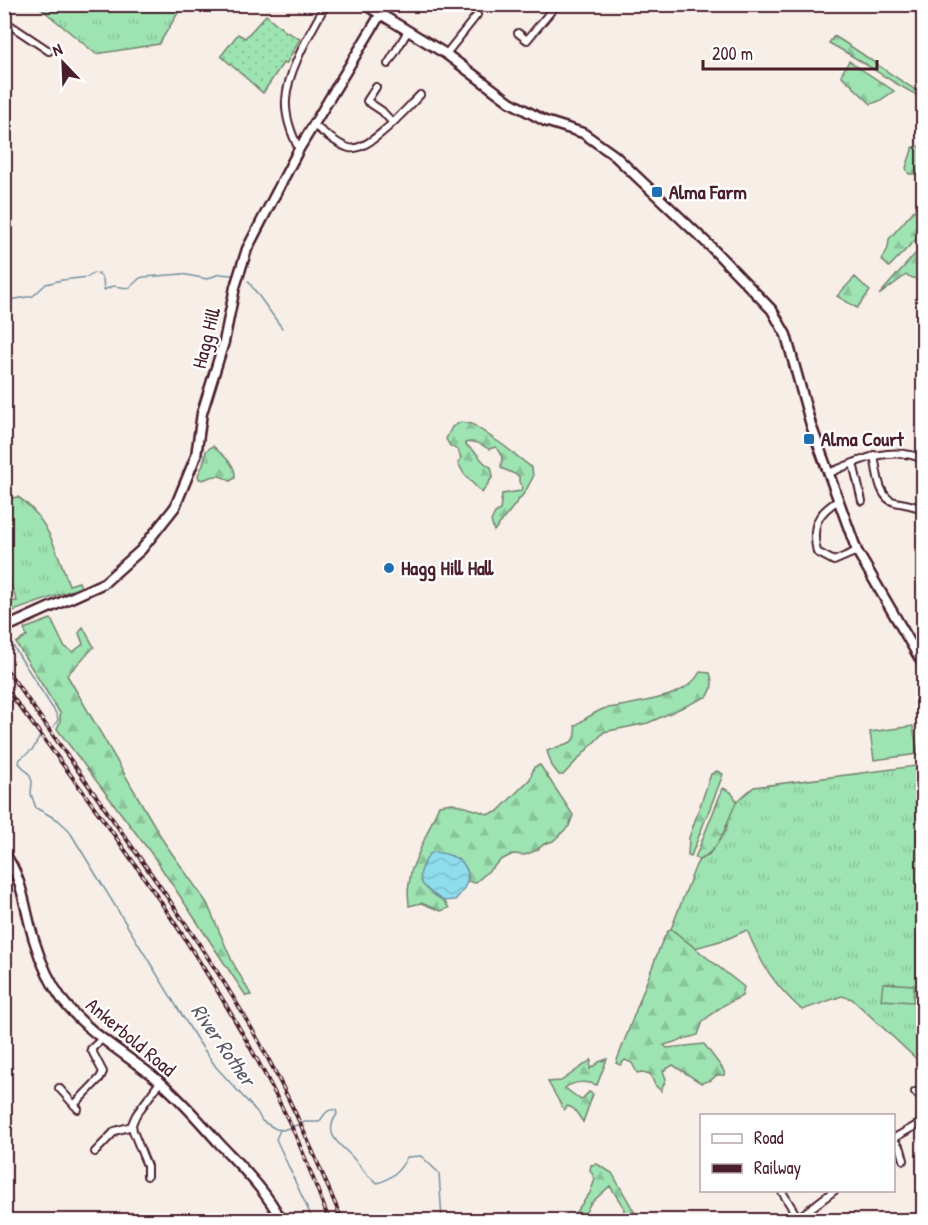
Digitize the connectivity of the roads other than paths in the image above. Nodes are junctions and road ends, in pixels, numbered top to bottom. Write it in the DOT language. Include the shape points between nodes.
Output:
graph roads {
  1 [pos="326,4"];
  2 [pos="364,4"];
  3 [pos="557,4"];
  4 [pos="380,15"];
  5 [pos="477,15"];
  6 [pos="4,21"];
  7 [pos="408,31"];
  8 [pos="518,33"];
  9 [pos="49,51"];
  10 [pos="446,54"];
  11 [pos="388,64"];
  12 [pos="376,87"];
  13 [pos="420,95"];
  14 [pos="392,122"];
  15 [pos="313,125"];
  16 [pos="299,149"];
  17 [pos="874,455"];
  18 [pos="924,459"];
  19 [pos="853,463"];
  20 [pos="829,473"];
  21 [pos="839,500"];
  22 [pos="862,501"];
  23 [pos="924,510"];
  24 [pos="857,551"];
  25 [pos="4,628"];
  26 [pos="924,666"];
  27 [pos="4,853"];
  28 [pos="9,870"];
  29 [pos="102,1039"];
  30 [pos="160,1082"];
  31 [pos="59,1089"];
  32 [pos="915,1092"];
  33 [pos="924,1101"];
  34 [pos="924,1121"];
  35 [pos="132,1126"];
  36 [pos="895,1138"];
  37 [pos="895,1140"];
  38 [pos="95,1152"];
  39 [pos="904,1160"];
  40 [pos="147,1176"];
  41 [pos="782,1192"];
  42 [pos="832,1193"];
  43 [pos="798,1219"];
  44 [pos="281,1221"];
  1 -- 16 [label="street" via="289,82 286,101"];
  2 -- 4 [label="street"];
  3 -- 8 [label="street" via="527,40"];
  4 -- 7 [label="street"];
  4 -- 15 [label="street, Hagg Hill"];
  5 -- 10 [label="street"];
  6 -- 9 [label="street" via="38,48"];
  7 -- 10 [label="street"];
  7 -- 11 [label="street"];
  10 -- 20 [label="street" via="493,90 539,118 594,141 637,176 772,310 786,335"];
  12 -- 14 [label="street" via="367,101"];
  13 -- 14 [label="street"];
  14 -- 15 [label="street" via="368,144 355,149"];
  15 -- 16 [label="street, Hagg Hill"];
  16 -- 25 [label="street, Hagg Hill" via="247,249 202,413 196,456 175,507 141,550 104,583"];
  17 -- 18 [label="street" via="895,453"];
  17 -- 19 [label="street"];
  17 -- 23 [label="street" via="887,499"];
  19 -- 20 [label="street"];
  19 -- 22 [label="street"];
  20 -- 21 [label="street"];
  21 -- 24 [label="street"];
  21 -- 24 [label="street" via="820,514 817,552 834,561"];
  24 -- 26 [label="street"];
  27 -- 28 [label="street, Ankerbold Road"];
  28 -- 29 [label="street, Ankerbold Road" via="23,893 35,944 51,981 73,1012"];
  29 -- 30 [label="street, Ankerbold Road"];
  29 -- 31 [label="street" via="91,1049 103,1072 76,1107"];
  30 -- 35 [label="street"];
  30 -- 44 [label="street, Ankerbold Road" via="245,1170"];
  32 -- 33 [label="street"];
  34 -- 36 [label="street"];
  35 -- 38 [label="street" via="115,1131"];
  35 -- 40 [label="street"];
  37 -- 39 [label="street"];
  41 -- 43 [label="street"];
  42 -- 43 [label="street"];
}
